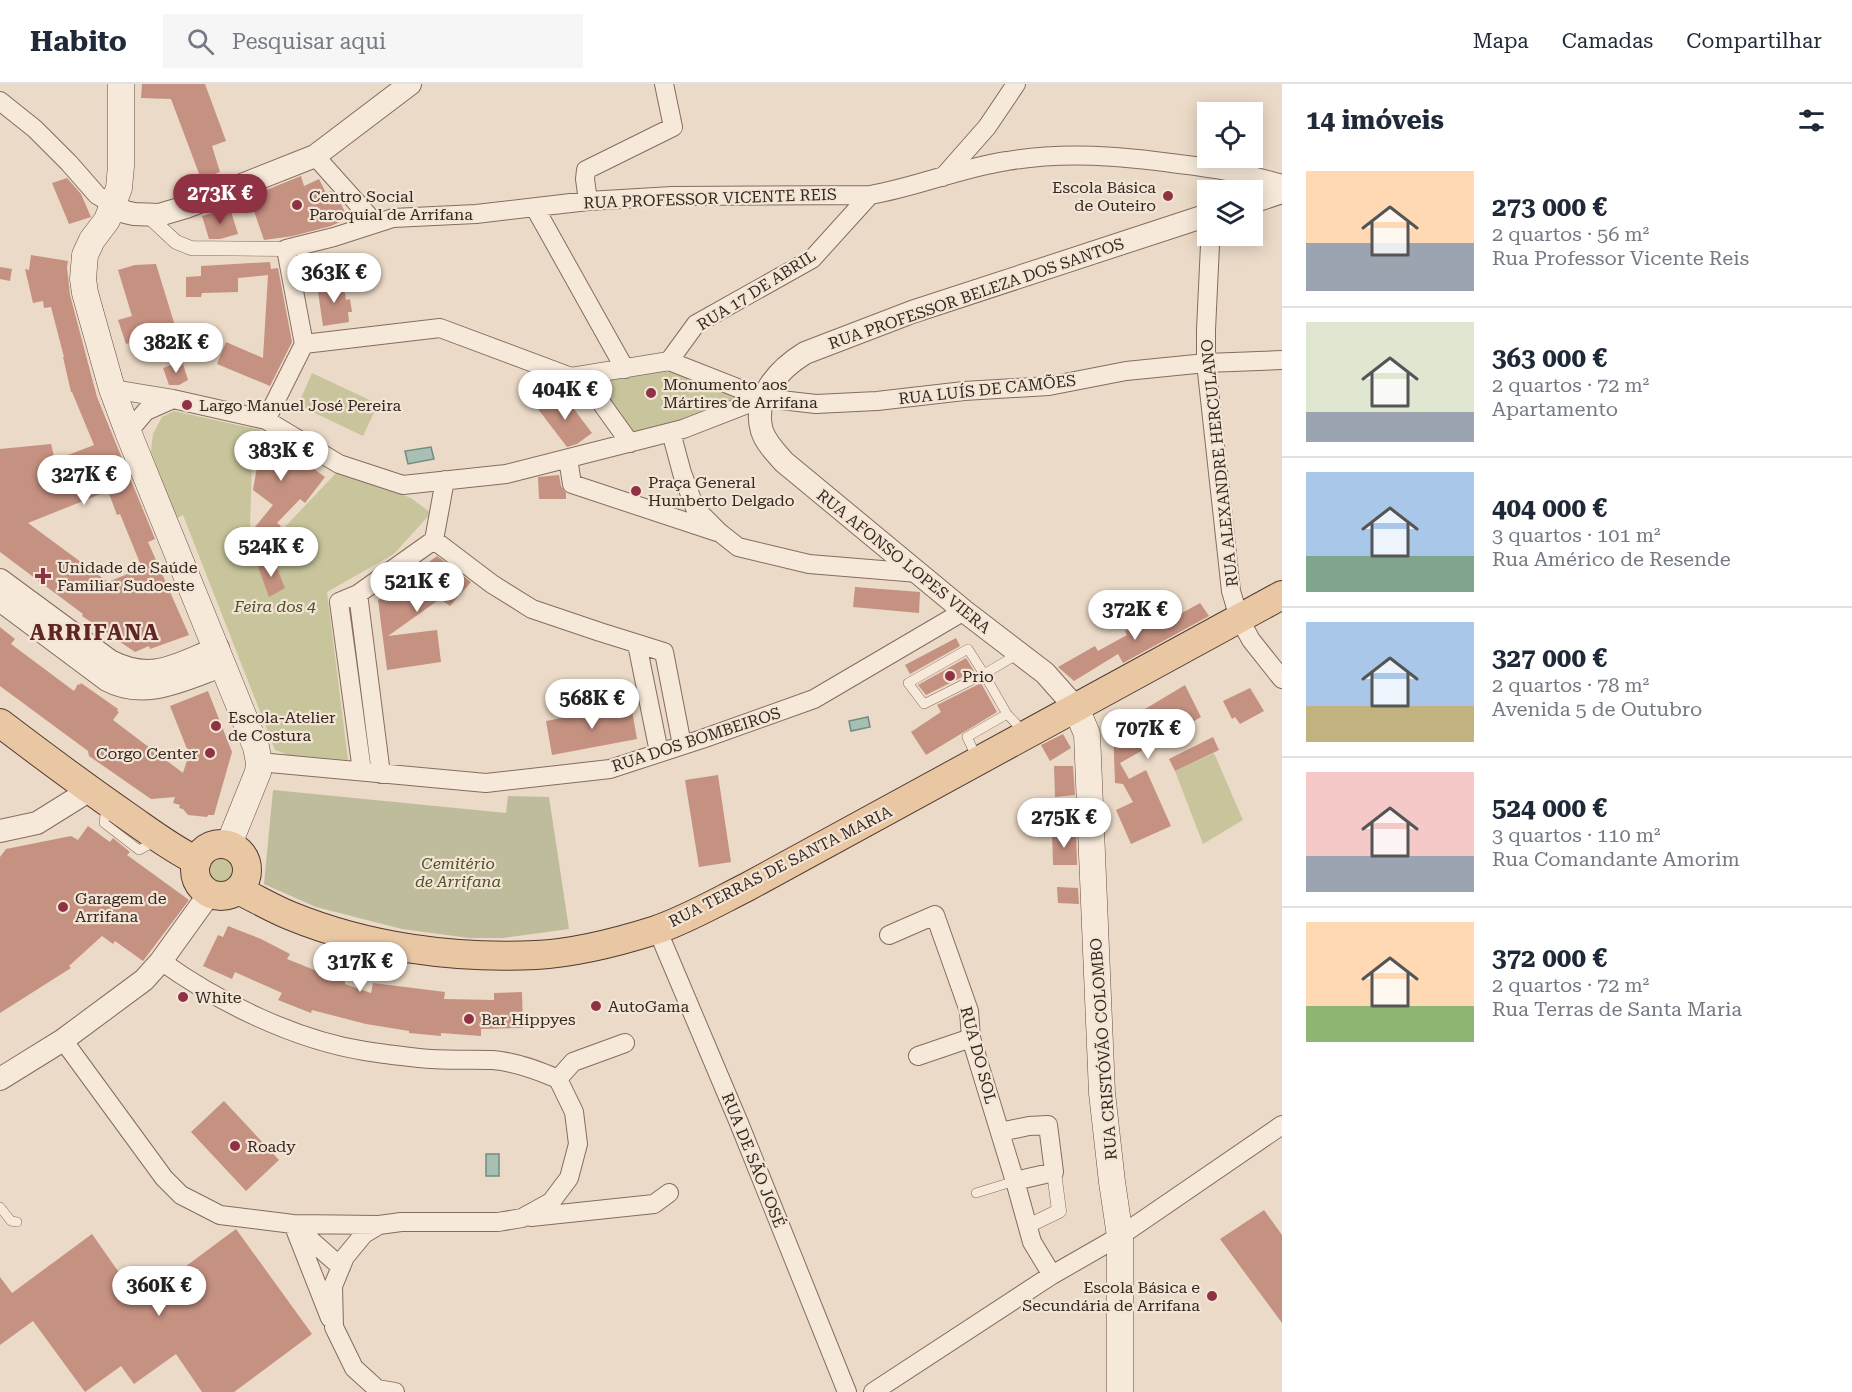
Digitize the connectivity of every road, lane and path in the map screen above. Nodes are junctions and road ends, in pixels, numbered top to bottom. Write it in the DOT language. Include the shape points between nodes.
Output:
graph roads {
  1 [pos="121,84"];
  2 [pos="410,84"];
  3 [pos="664,84"];
  4 [pos="1016,84"];
  5 [pos="0,101"];
  6 [pos="315,156"];
  7 [pos="942,178"];
  8 [pos="1282,184"];
  9 [pos="1282,192"];
  10 [pos="870,195"];
  11 [pos="1263,198"];
  12 [pos="588,201"];
  13 [pos="114,205"];
  14 [pos="535,208"];
  15 [pos="147,215"];
  16 [pos="375,223"];
  17 [pos="1197,227"];
  18 [pos="1210,246"];
  19 [pos="286,249"];
  20 [pos="304,344"];
  21 [pos="1282,360"];
  22 [pos="669,362"];
  23 [pos="1206,363"];
  24 [pos="625,369"];
  25 [pos="582,376"];
  26 [pos="112,389"];
  27 [pos="763,398"];
  28 [pos="172,399"];
  29 [pos="266,420"];
  30 [pos="128,432"];
  31 [pos="671,432"];
  32 [pos="630,443"];
  33 [pos="569,465"];
  34 [pos="445,480"];
  35 [pos="718,532"];
  36 [pos="434,540"];
  37 [pos="918,573"];
  38 [pos="0,580"];
  39 [pos="358,594"];
  40 [pos="1282,595"];
  41 [pos="0,600"];
  42 [pos="964,611"];
  43 [pos="1239,618"];
  44 [pos="637,644"];
  45 [pos="1018,654"];
  46 [pos="221,657"];
  47 [pos="367,662"];
  48 [pos="348,665"];
  49 [pos="984,674"];
  50 [pos="1282,679"];
  51 [pos="1076,708"];
  52 [pos="1007,714"];
  53 [pos="0,723"];
  54 [pos="1026,735"];
  55 [pos="682,745"];
  56 [pos="659,752"];
  57 [pos="978,761"];
  58 [pos="260,762"];
  59 [pos="362,771"];
  60 [pos="381,774"];
  61 [pos="98,796"];
  62 [pos="0,831"];
  63 [pos="229,844"];
  64 [pos="197,861"];
  65 [pos="224,891"];
  66 [pos="657,929"];
  67 [pos="889,934"];
  68 [pos="161,961"];
  69 [pos="971,1038"];
  70 [pos="63,1040"];
  71 [pos="625,1043"];
  72 [pos="918,1056"];
  73 [pos="3,1074"];
  74 [pos="558,1079"];
  75 [pos="1282,1125"];
  76 [pos="1000,1132"];
  77 [pos="1054,1172"];
  78 [pos="1016,1181"];
  79 [pos="976,1192"];
  80 [pos="669,1193"];
  81 [pos="0,1207"];
  82 [pos="522,1218"];
  83 [pos="17,1222"];
  84 [pos="293,1224"];
  85 [pos="379,1225"];
  86 [pos="1028,1226"];
  87 [pos="1120,1236"];
  88 [pos="341,1267"];
  89 [pos="1052,1275"];
  90 [pos="334,1327"];
  91 [pos="395,1392"];
  92 [pos="847,1392"];
  93 [pos="873,1392"];
  94 [pos="1120,1392"];
  1 -- 13 [label="main road" via="121,166"];
  2 -- 6 [label="street"];
  3 -- 12 [label="street" via="673,127 586,170"];
  4 -- 7 [label="street" via="987,127"];
  5 -- 13 [label="street" via="35,129 97,195"];
  6 -- 15 [label="street" via="186,207"];
  6 -- 16 [label="street"];
  7 -- 8 [label="street, RUA PROFESSOR VICENTE REIS" via="1006,161 1088,154 1204,167"];
  7 -- 10 [label="street, RUA PROFESSOR VICENTE REIS"];
  9 -- 11 [label="street"];
  10 -- 12 [label="street, RUA PROFESSOR VICENTE REIS"];
  10 -- 22 [label="street, RUA 17 DE ABRIL" via="812,258 696,324"];
  12 -- 14 [label="street, RUA PROFESSOR VICENTE REIS"];
  13 -- 15 [label="street" via="125,212"];
  13 -- 26 [label="main road" via="92,240 83,268 85,293"];
  14 -- 16 [label="street, RUA PROFESSOR VICENTE REIS" via="393,218"];
  14 -- 24 [label="street"];
  15 -- 19 [label="street, RUA PROFESSOR VICENTE REIS" via="176,242 191,248"];
  16 -- 19 [label="street, RUA PROFESSOR VICENTE REIS"];
  17 -- 27 [label="street, RUA PROFESSOR BELEZA DOS SANTOS" via="912,312 805,353 778,373"];
  18 -- 23 [label="street, RUA ALEXANDRE HERCULANO"];
  19 -- 20 [label="street"];
  20 -- 25 [label="street" via="440,328 571,377"];
  20 -- 29 [label="street"];
  21 -- 23 [label="street, RUA LUÍS DE CAMÕES"];
  22 -- 24 [label="street"];
  22 -- 27 [label="street"];
  23 -- 27 [label="street, RUA LUÍS DE CAMÕES" via="1126,371 1049,386 877,401 816,404"];
  23 -- 43 [label="street, RUA ALEXANDRE HERCULANO" via="1231,591"];
  24 -- 25 [label="street"];
  25 -- 32 [label="street"];
  26 -- 28 [label="street"];
  26 -- 30 [label="main road"];
  27 -- 31 [label="street"];
  27 -- 37 [label="street, RUA AFONSO LOPES VIERA" via="759,414 762,432 784,462"];
  28 -- 29 [label="street"];
  28 -- 30 [label="street" via="146,411"];
  29 -- 34 [label="street" via="339,464 403,485"];
  30 -- 46 [label="main road"];
  31 -- 32 [label="street"];
  31 -- 35 [label="street" via="695,508"];
  32 -- 34 [label="street" via="506,474"];
  33 -- 35 [label="street" via="572,484"];
  34 -- 36 [label="street"];
  35 -- 37 [label="street" via="738,547 809,564"];
  36 -- 39 [label="street"];
  36 -- 44 [label="street" via="532,609"];
  37 -- 42 [label="street, RUA AFONSO LOPES VIERA"];
  38 -- 46 [label="street" via="110,661 128,669 156,672"];
  39 -- 47 [label="street"];
  39 -- 48 [label="street" via="339,602"];
  40 -- 43 [label="main road, RUA TERRAS DE SANTA MARIA"];
  41 -- 46 [label="street" via="117,686 158,688"];
  42 -- 45 [label="street, RUA AFONSO LOPES VIERA"];
  42 -- 55 [label="street, RUA DOS BOMBEIROS" via="814,699"];
  43 -- 50 [label="street, RUA ALEXANDRE HERCULANO"];
  43 -- 51 [label="main road, RUA TERRAS DE SANTA MARIA"];
  44 -- 55 [label="street" via="664,652"];
  44 -- 56 [label="street"];
  45 -- 49 [label="lane"];
  45 -- 51 [label="street, RUA AFONSO LOPES VIERA" via="1045,673"];
  46 -- 58 [label="main road"];
  47 -- 48 [label="street"];
  47 -- 60 [label="street"];
  48 -- 59 [label="street"];
  49 -- 49 [label="lane" via="924,704 908,683 968,649"];
  49 -- 52 [label="lane"];
  51 -- 54 [label="main road, RUA TERRAS DE SANTA MARIA"];
  51 -- 87 [label="main road, RUA CRISTÓVÃO COLOMBO" via="1087,734 1102,1093"];
  52 -- 54 [label="lane"];
  52 -- 57 [label="lane" via="967,737"];
  53 -- 61 [label="main road"];
  54 -- 57 [label="main road, RUA TERRAS DE SANTA MARIA"];
  55 -- 56 [label="street, RUA DOS BOMBEIROS"];
  56 -- 60 [label="street, RUA DOS BOMBEIROS" via="610,769 486,783"];
  57 -- 66 [label="main road, RUA TERRAS DE SANTA MARIA" via="747,887"];
  58 -- 59 [label="street, RUA DOS BOMBEIROS"];
  58 -- 63 [label="main road"];
  59 -- 60 [label="street, RUA DOS BOMBEIROS"];
  61 -- 62 [label="street" via="37,823"];
  61 -- 64 [label="main road"];
  63 -- 64 [label="main road" via="213,845"];
  63 -- 65 [label="main road" via="246,860 246,876"];
  64 -- 65 [label="main road" via="196,876 204,889"];
  65 -- 66 [label="main road, RUA TERRAS DE SANTA MARIA" via="324,928 447,953 538,955 591,948"];
  65 -- 68 [label="street"];
  66 -- 92 [label="street, RUA DE SÃO JOSÉ"];
  67 -- 69 [label="street, RUA DO SOL" via="935,915 969,1011"];
  68 -- 70 [label="street" via="144,980"];
  68 -- 74 [label="street" via="186,979 266,1021 317,1040 426,1059 495,1060 526,1066"];
  69 -- 72 [label="street"];
  69 -- 76 [label="street, RUA DO SOL"];
  70 -- 73 [label="street"];
  70 -- 84 [label="street" via="164,1178 181,1195 220,1215"];
  71 -- 74 [label="street" via="573,1062"];
  74 -- 82 [label="street" via="574,1112 578,1144 569,1178 550,1202"];
  75 -- 87 [label="street"];
  76 -- 77 [label="street" via="1048,1125"];
  76 -- 78 [label="street, RUA DO SOL"];
  77 -- 78 [label="street"];
  77 -- 86 [label="street" via="1059,1211"];
  78 -- 79 [label="lane"];
  78 -- 86 [label="street, RUA DO SOL"];
  80 -- 82 [label="street" via="654,1204"];
  81 -- 83 [label="lane" via="11,1221"];
  82 -- 85 [label="street"];
  84 -- 85 [label="street"];
  84 -- 88 [label="street"];
  84 -- 90 [label="street"];
  85 -- 88 [label="street" via="364,1234"];
  86 -- 89 [label="street, RUA DO SOL" via="1032,1242"];
  87 -- 89 [label="street"];
  87 -- 94 [label="main road, RUA CRISTÓVÃO COLOMBO"];
  88 -- 90 [label="street" via="333,1286"];
  89 -- 93 [label="street"];
  90 -- 91 [label="street" via="354,1368 377,1389"];
}
